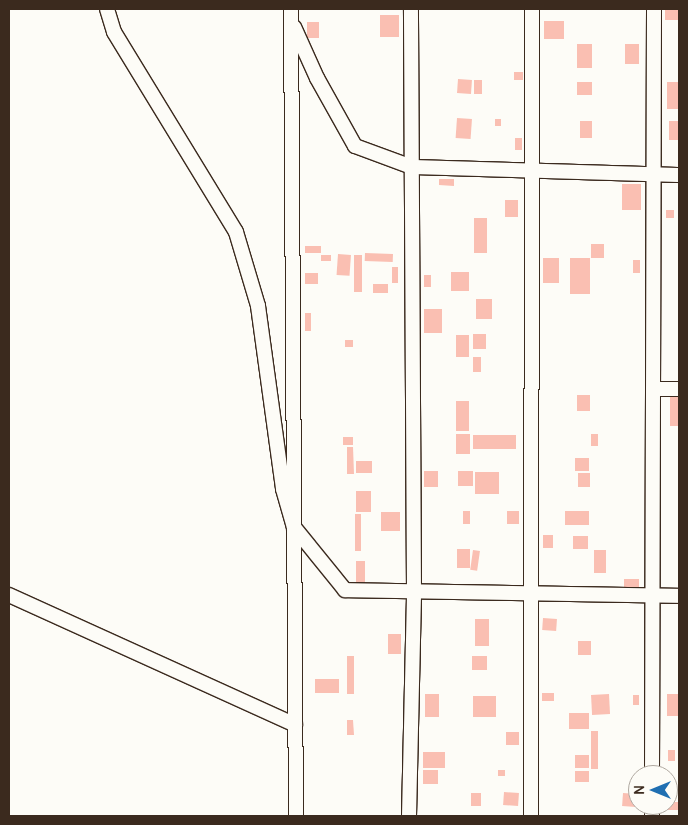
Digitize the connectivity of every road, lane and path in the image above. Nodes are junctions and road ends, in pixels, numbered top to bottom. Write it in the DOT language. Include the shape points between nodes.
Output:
graph roads {
  1 [pos="107,9"];
  2 [pos="411,9"];
  3 [pos="532,9"];
  4 [pos="654,9"];
  5 [pos="290,13"];
  6 [pos="412,167"];
  7 [pos="532,171"];
  8 [pos="653,175"];
  9 [pos="679,176"];
  10 [pos="653,389"];
  11 [pos="679,389"];
  12 [pos="294,527"];
  13 [pos="414,591"];
  14 [pos="531,594"];
  15 [pos="9,595"];
  16 [pos="652,596"];
  17 [pos="679,596"];
  18 [pos="295,725"];
  19 [pos="652,765"];
  20 [pos="296,816"];
  21 [pos="409,816"];
  22 [pos="531,816"];
  1 -- 12 [label="street" via="114,32 236,232 258,306 283,489"];
  2 -- 6 [label="street"];
  3 -- 7 [label="street"];
  4 -- 8 [label="street"];
  5 -- 6 [label="street" via="317,78 355,146"];
  5 -- 12 [label="street"];
  6 -- 7 [label="street"];
  6 -- 13 [label="street"];
  7 -- 8 [label="street"];
  7 -- 14 [label="street"];
  8 -- 9 [label="street"];
  8 -- 10 [label="street"];
  10 -- 11 [label="street"];
  10 -- 16 [label="street"];
  12 -- 13 [label="street" via="345,590"];
  12 -- 18 [label="street"];
  13 -- 14 [label="street"];
  13 -- 21 [label="street"];
  14 -- 16 [label="street"];
  14 -- 22 [label="street"];
  15 -- 18 [label="street"];
  16 -- 17 [label="street"];
  16 -- 19 [label="street"];
  18 -- 20 [label="street"];
}
